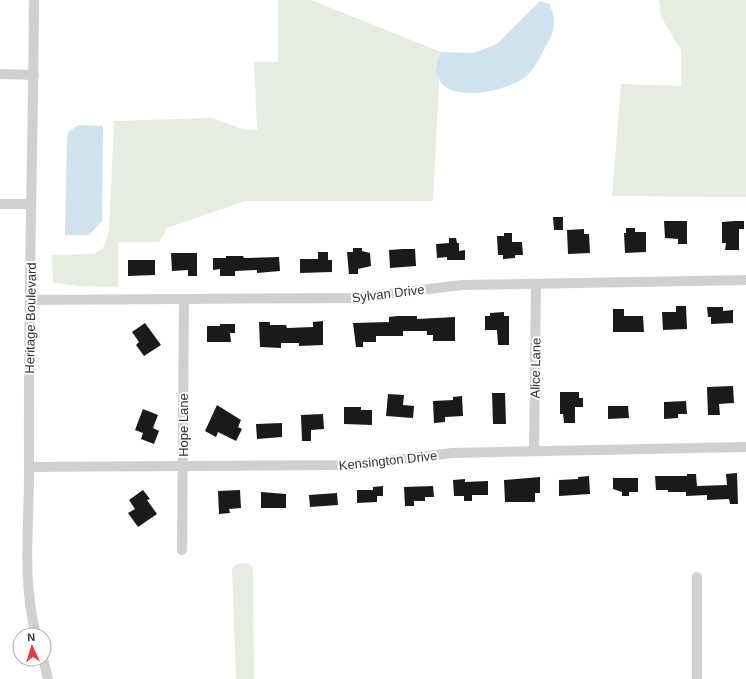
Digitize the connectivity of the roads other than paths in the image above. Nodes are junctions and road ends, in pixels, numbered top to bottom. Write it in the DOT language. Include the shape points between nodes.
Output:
graph roads {
  1 [pos="34,0"];
  2 [pos="0,74"];
  3 [pos="34,75"];
  4 [pos="0,204"];
  5 [pos="31,204"];
  6 [pos="746,280"];
  7 [pos="536,284"];
  8 [pos="30,300"];
  9 [pos="184,300"];
  10 [pos="746,447"];
  11 [pos="534,451"];
  12 [pos="29,467"];
  13 [pos="183,467"];
  14 [pos="182,550"];
  15 [pos="697,577"];
  16 [pos="35,627"];
  17 [pos="45,667"];
  18 [pos="48,679"];
  19 [pos="697,679"];
  1 -- 3 [label="street, Heritage Boulevard"];
  2 -- 3 [label="street"];
  3 -- 5 [label="street, Heritage Boulevard"];
  4 -- 5 [label="street"];
  5 -- 8 [label="street, Heritage Boulevard"];
  6 -- 7 [label="street, Sylvan Drive"];
  7 -- 9 [label="street, Sylvan Drive" via="449,285 354,298"];
  7 -- 11 [label="street, Alice Lane"];
  8 -- 9 [label="street, Sylvan Drive"];
  8 -- 12 [label="street, Heritage Boulevard"];
  9 -- 13 [label="street, Hope Lane"];
  10 -- 11 [label="street, Kensington Drive"];
  11 -- 13 [label="street, Kensington Drive" via="452,453 356,465"];
  12 -- 13 [label="street, Kensington Drive"];
  12 -- 16 [label="street, Heritage Boulevard" via="27,574"];
  13 -- 14 [label="street, Hope Lane"];
  15 -- 19 [label="street"];
  17 -- 18 [label="street"];
}
